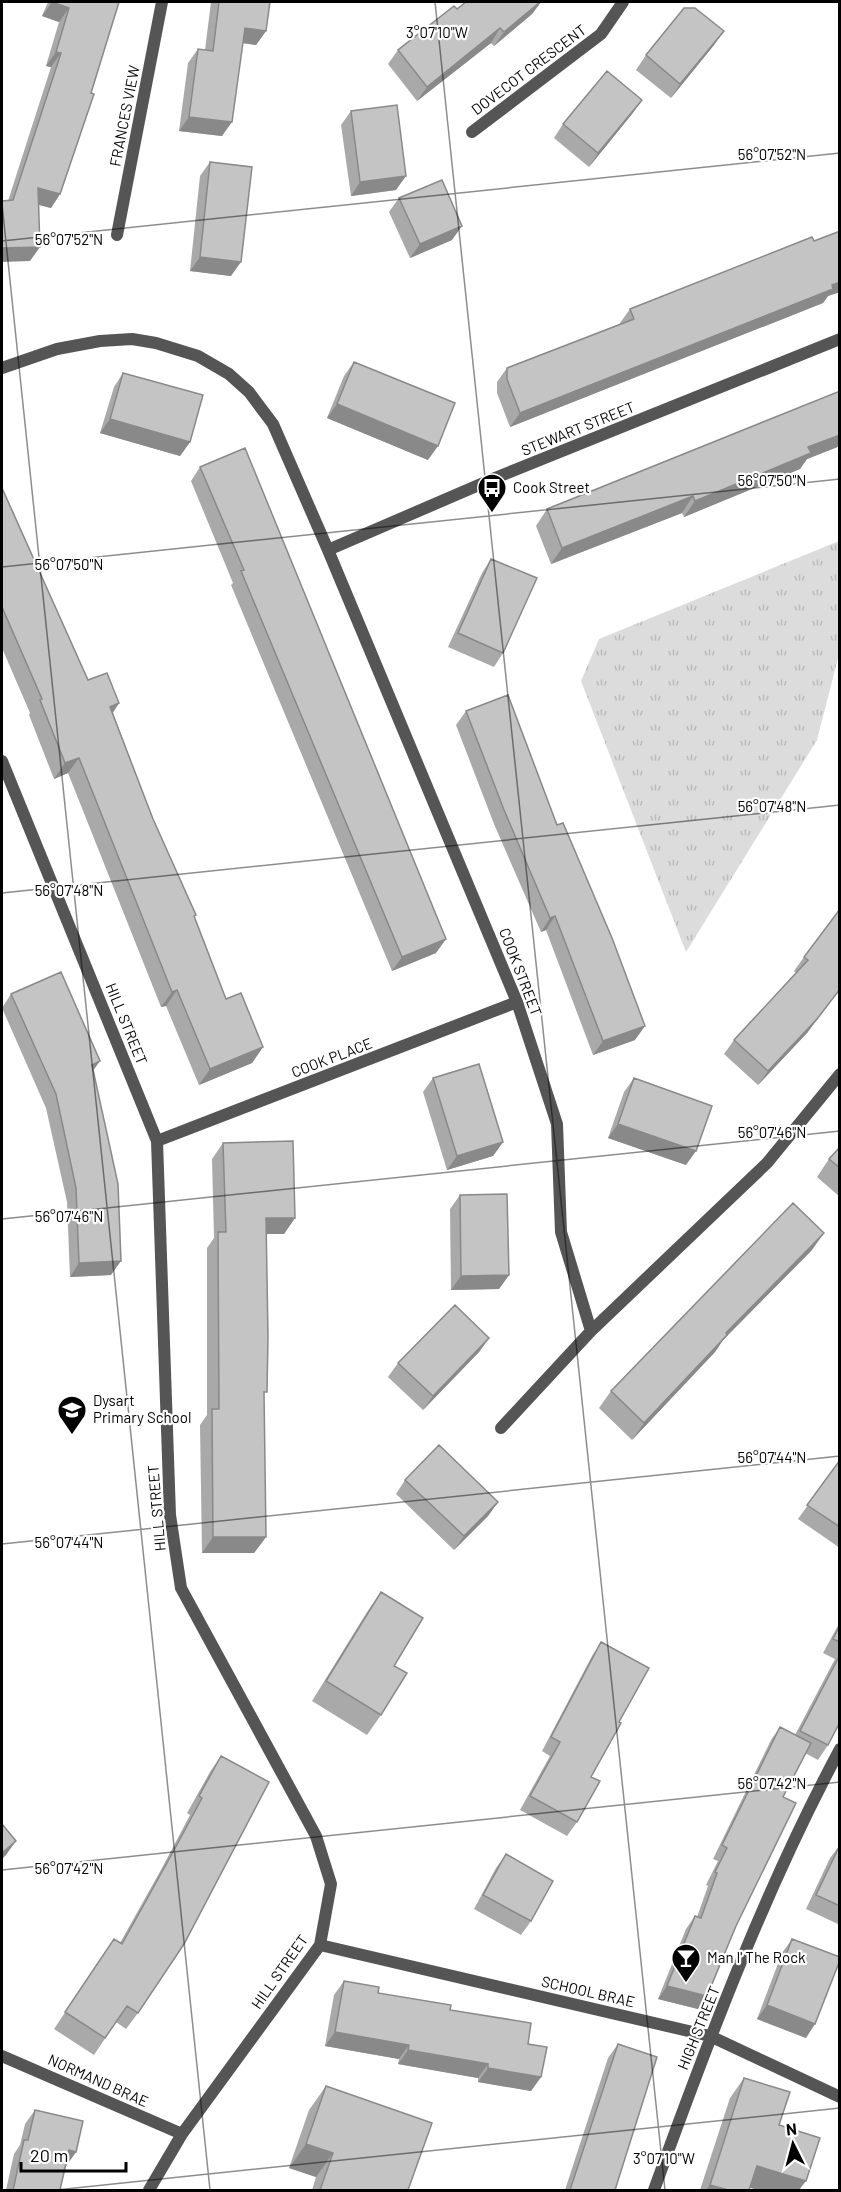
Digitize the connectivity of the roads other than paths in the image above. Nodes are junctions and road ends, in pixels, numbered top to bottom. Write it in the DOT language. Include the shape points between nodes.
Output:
graph roads {
  1 [pos="162,2"];
  2 [pos="623,2"];
  3 [pos="472,132"];
  4 [pos="117,236"];
  5 [pos="840,339"];
  6 [pos="2,368"];
  7 [pos="328,550"];
  8 [pos="2,761"];
  9 [pos="517,1002"];
  10 [pos="840,1074"];
  11 [pos="157,1141"];
  12 [pos="591,1330"];
  13 [pos="501,1428"];
  14 [pos="840,1749"];
  15 [pos="320,1945"];
  16 [pos="710,2036"];
  17 [pos="2,2056"];
  18 [pos="840,2097"];
  19 [pos="182,2134"];
  20 [pos="149,2190"];
  21 [pos="654,2190"];
  1 -- 4 [label="street, FRANCES VIEW"];
  2 -- 3 [label="street, DOVECOT CRESCENT" via="601,34"];
  5 -- 7 [label="street, STEWART STREET"];
  6 -- 7 [label="street, COOK STREET" via="57,349 132,339 198,356 229,374 249,392 273,424"];
  7 -- 9 [label="street, COOK STREET"];
  8 -- 11 [label="street, HILL STREET"];
  9 -- 11 [label="street, COOK PLACE"];
  9 -- 12 [label="street, COOK STREET" via="557,1124 561,1232"];
  10 -- 12 [label="street" via="767,1163"];
  11 -- 15 [label="street, HILL STREET" via="170,1515 181,1588 316,1836 331,1884"];
  12 -- 13 [label="street"];
  14 -- 16 [label="street, HIGH STREET" via="815,1795"];
  15 -- 16 [label="street, SCHOOL BRAE"];
  15 -- 19 [label="street, HILL STREET"];
  16 -- 18 [label="street, SCHOOL BRAE"];
  16 -- 21 [label="street, HIGH STREET"];
  17 -- 19 [label="street, NORMAND BRAE"];
  19 -- 20 [label="street, HILL STREET"];
}
